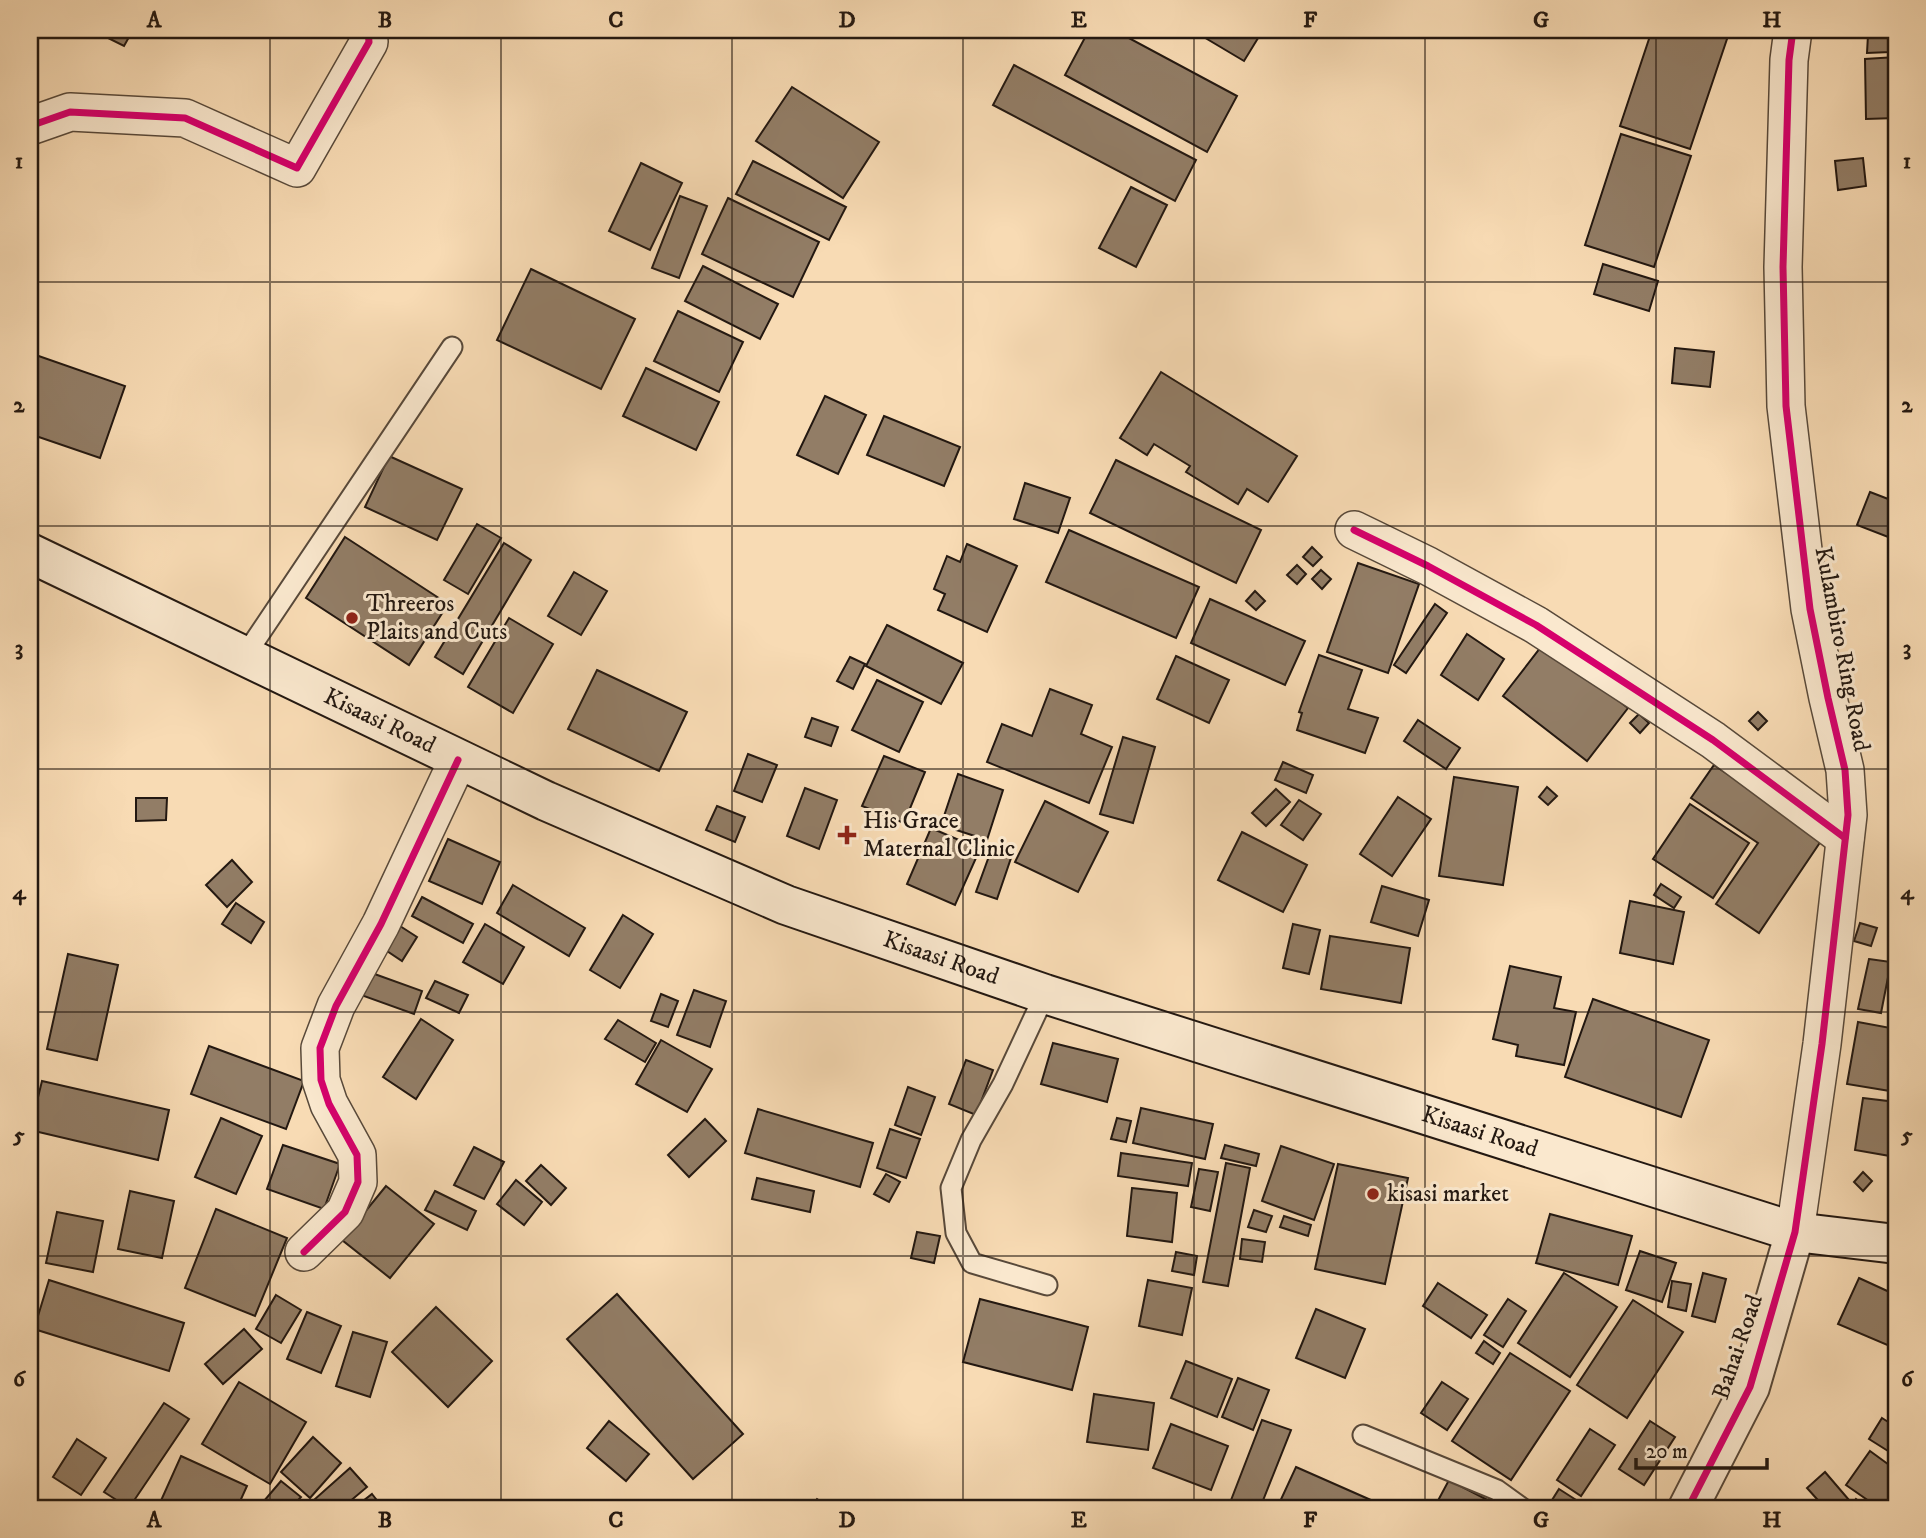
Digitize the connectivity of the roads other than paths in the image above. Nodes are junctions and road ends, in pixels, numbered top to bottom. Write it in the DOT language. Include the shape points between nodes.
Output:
graph roads {
  1 [pos="368,30"];
  2 [pos="1793,30"];
  3 [pos="30,126"];
  4 [pos="452,347"];
  5 [pos="1354,530"];
  6 [pos="30,553"];
  7 [pos="244,657"];
  8 [pos="458,760"];
  9 [pos="1845,838"];
  10 [pos="1045,994"];
  11 [pos="1796,1232"];
  12 [pos="1896,1244"];
  13 [pos="304,1252"];
  14 [pos="1047,1285"];
  15 [pos="1363,1435"];
  16 [pos="1522,1508"];
  17 [pos="1688,1508"];
  1 -- 3 [label="street" via="369,42 297,168 185,118 70,112"];
  2 -- 9 [label="street, Kulambiro Ring Road" via="1783,267 1786,406 1810,609 1845,770"];
  4 -- 7 [label="lane"];
  5 -- 9 [label="street" via="1536,625 1713,740"];
  6 -- 7 [label="main road, Kisaasi Road"];
  7 -- 8 [label="main road, Kisaasi Road"];
  8 -- 10 [label="main road, Kisaasi Road" via="786,905"];
  8 -- 13 [label="street" via="381,924 336,1006 320,1048 321,1080 357,1155 358,1182 345,1212"];
  9 -- 11 [label="street, Kulambiro Ring Road"];
  10 -- 11 [label="main road, Kisaasi Road"];
  10 -- 14 [label="lane" via="951,1188 957,1233 972,1263"];
  11 -- 12 [label="main road, Kisaasi Road"];
  11 -- 17 [label="main road, Bahai Road" via="1750,1387"];
  15 -- 16 [label="lane" via="1497,1490"];
}
